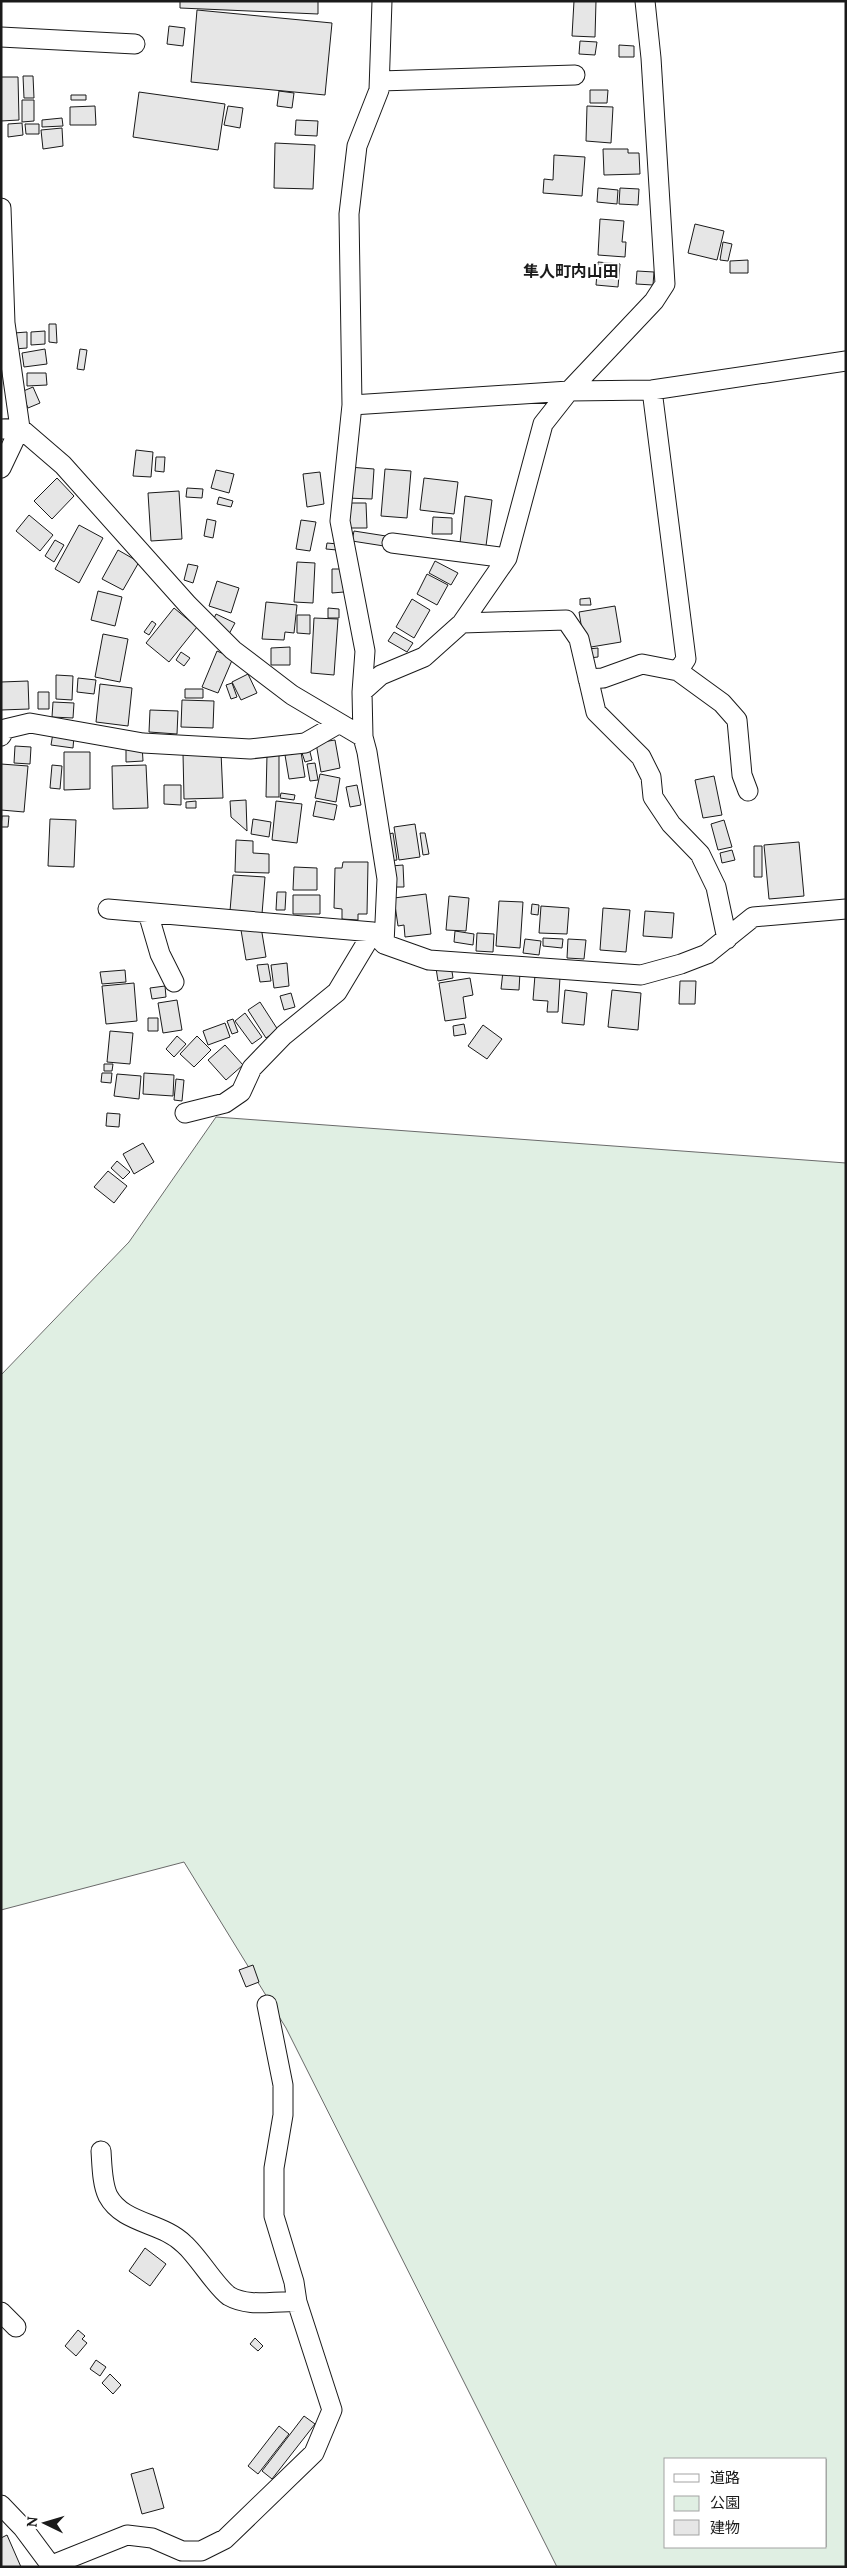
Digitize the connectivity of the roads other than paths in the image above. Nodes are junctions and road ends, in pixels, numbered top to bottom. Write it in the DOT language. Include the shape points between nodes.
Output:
graph roads {
  1 [pos="382,1"];
  2 [pos="645,1"];
  3 [pos="1,37"];
  4 [pos="135,44"];
  5 [pos="575,75"];
  6 [pos="380,81"];
  7 [pos="1,208"];
  8 [pos="846,361"];
  9 [pos="652,390"];
  10 [pos="569,391"];
  11 [pos="352,406"];
  12 [pos="11,428"];
  13 [pos="1,468"];
  14 [pos="392,543"];
  15 [pos="507,558"];
  16 [pos="462,623"];
  17 [pos="678,671"];
  18 [pos="588,679"];
  19 [pos="362,692"];
  20 [pos="338,724"];
  21 [pos="1,736"];
  22 [pos="363,737"];
  23 [pos="748,791"];
  24 [pos="108,909"];
  25 [pos="846,910"];
  26 [pos="148,913"];
  27 [pos="378,938"];
  28 [pos="727,939"];
  29 [pos="174,982"];
  30 [pos="185,1112"];
  31 [pos="267,2005"];
  32 [pos="101,2151"];
  33 [pos="297,2302"];
  34 [pos="1,2312"];
  35 [pos="1,2327"];
  36 [pos="1,2505"];
  37 [pos="52,2566"];
  1 -- 6 [label="street"];
  2 -- 10 [label="street" via="665,284 654,301"];
  3 -- 4 [label="street"];
  5 -- 6 [label="street"];
  6 -- 11 [label="street" via="358,146 349,214"];
  7 -- 12 [label="street"];
  8 -- 9 [label="street"];
  9 -- 10 [label="street"];
  9 -- 17 [label="street" via="686,659"];
  10 -- 11 [label="street"];
  10 -- 15 [label="street" via="542,424"];
  11 -- 19 [label="street" via="340,521 365,651"];
  12 -- 13 [label="street"];
  12 -- 20 [label="street" via="63,464 188,605 233,650 292,695"];
  14 -- 15 [label="street"];
  15 -- 16 [label="street"];
  16 -- 18 [label="street" via="566,620 580,639"];
  16 -- 19 [label="street" via="424,658 381,675"];
  17 -- 18 [label="street" via="642,664 603,678"];
  17 -- 23 [label="street" via="722,704 737,720 742,776"];
  18 -- 28 [label="street" via="596,712 641,757 651,777 653,797 671,824 700,854 716,887"];
  19 -- 22 [label="street"];
  20 -- 21 [label="street" via="305,743 250,749 143,743 30,723 5,729"];
  20 -- 22 [label="street"];
  22 -- 27 [label="street" via="386,879"];
  24 -- 26 [label="street"];
  25 -- 28 [label="street" via="753,917"];
  26 -- 27 [label="street"];
  26 -- 29 [label="street" via="160,954"];
  27 -- 28 [label="street" via="429,960 641,975 707,954"];
  27 -- 30 [label="street" via="337,992 284,1035 252,1068 241,1092 224,1103"];
  31 -- 33 [label="street" via="283,2085 279,2146 274,2168 274,2216"];
  32 -- 33 [label="street" via="108,2196 123,2213 166,2229 184,2244 228,2295 244,2301"];
  33 -- 37 [label="street" via="332,2410 314,2452 225,2539 201,2550 182,2551 152,2538 127,2535"];
  34 -- 35 [label="street" via="16,2327"];
  36 -- 37 [label="street"];
}
